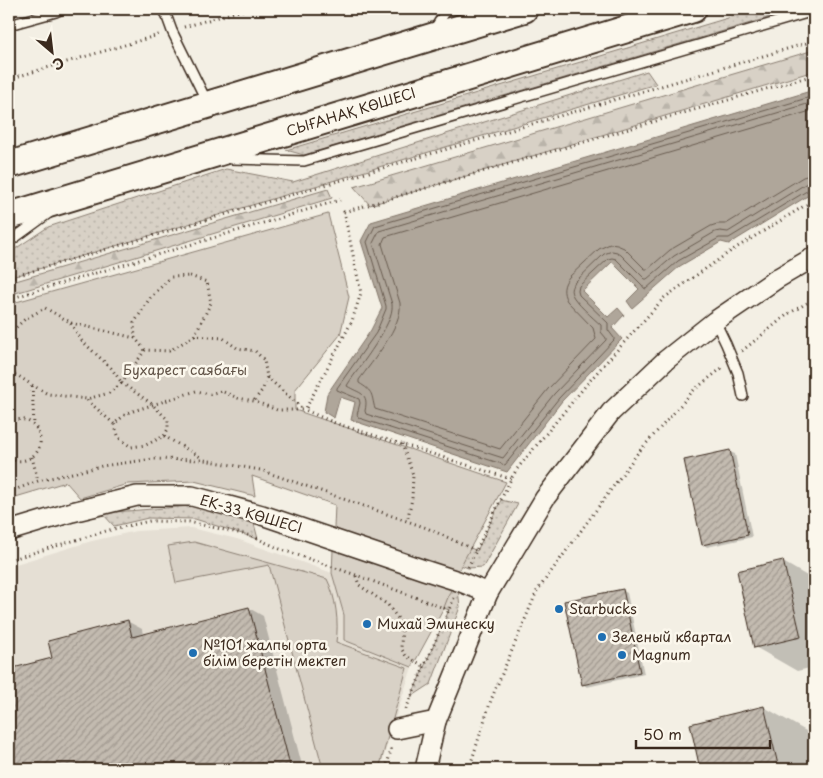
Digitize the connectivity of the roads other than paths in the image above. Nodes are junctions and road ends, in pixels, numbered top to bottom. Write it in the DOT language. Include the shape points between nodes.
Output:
graph roads {
  1 [pos="62,9"];
  2 [pos="164,9"];
  3 [pos="447,9"];
  4 [pos="524,9"];
  5 [pos="693,9"];
  6 [pos="814,11"];
  7 [pos="9,26"];
  8 [pos="430,38"];
  9 [pos="208,104"];
  10 [pos="201,157"];
  11 [pos="9,164"];
  12 [pos="72,196"];
  13 [pos="9,216"];
  14 [pos="9,242"];
  15 [pos="814,257"];
  16 [pos="715,321"];
  17 [pos="744,396"];
  18 [pos="9,531"];
  19 [pos="488,593"];
  20 [pos="436,721"];
  21 [pos="397,729"];
  22 [pos="425,769"];
  1 -- 7 [label="lane"];
  2 -- 9 [label="lane"];
  3 -- 8 [label="lane"];
  4 -- 8 [label="main road"];
  5 -- 10 [label="main road, СЫҒАНАҚ КӨШЕСІ"];
  6 -- 10 [label="lane" via="304,162"];
  8 -- 9 [label="main road"];
  9 -- 11 [label="main road"];
  10 -- 12 [label="main road, СЫҒАНАҚ КӨШЕСІ"];
  12 -- 13 [label="main road, СЫҒАНАҚ КӨШЕСІ"];
  12 -- 14 [label="lane"];
  15 -- 16 [label="street"];
  16 -- 17 [label="lane" via="738,373"];
  16 -- 19 [label="street" via="666,360 612,412 545,498"];
  18 -- 19 [label="street, ЕК-33 КӨШЕСІ" via="137,496 192,496 262,515"];
  19 -- 20 [label="street"];
  20 -- 21 [label="street"];
  20 -- 22 [label="street"];
}
